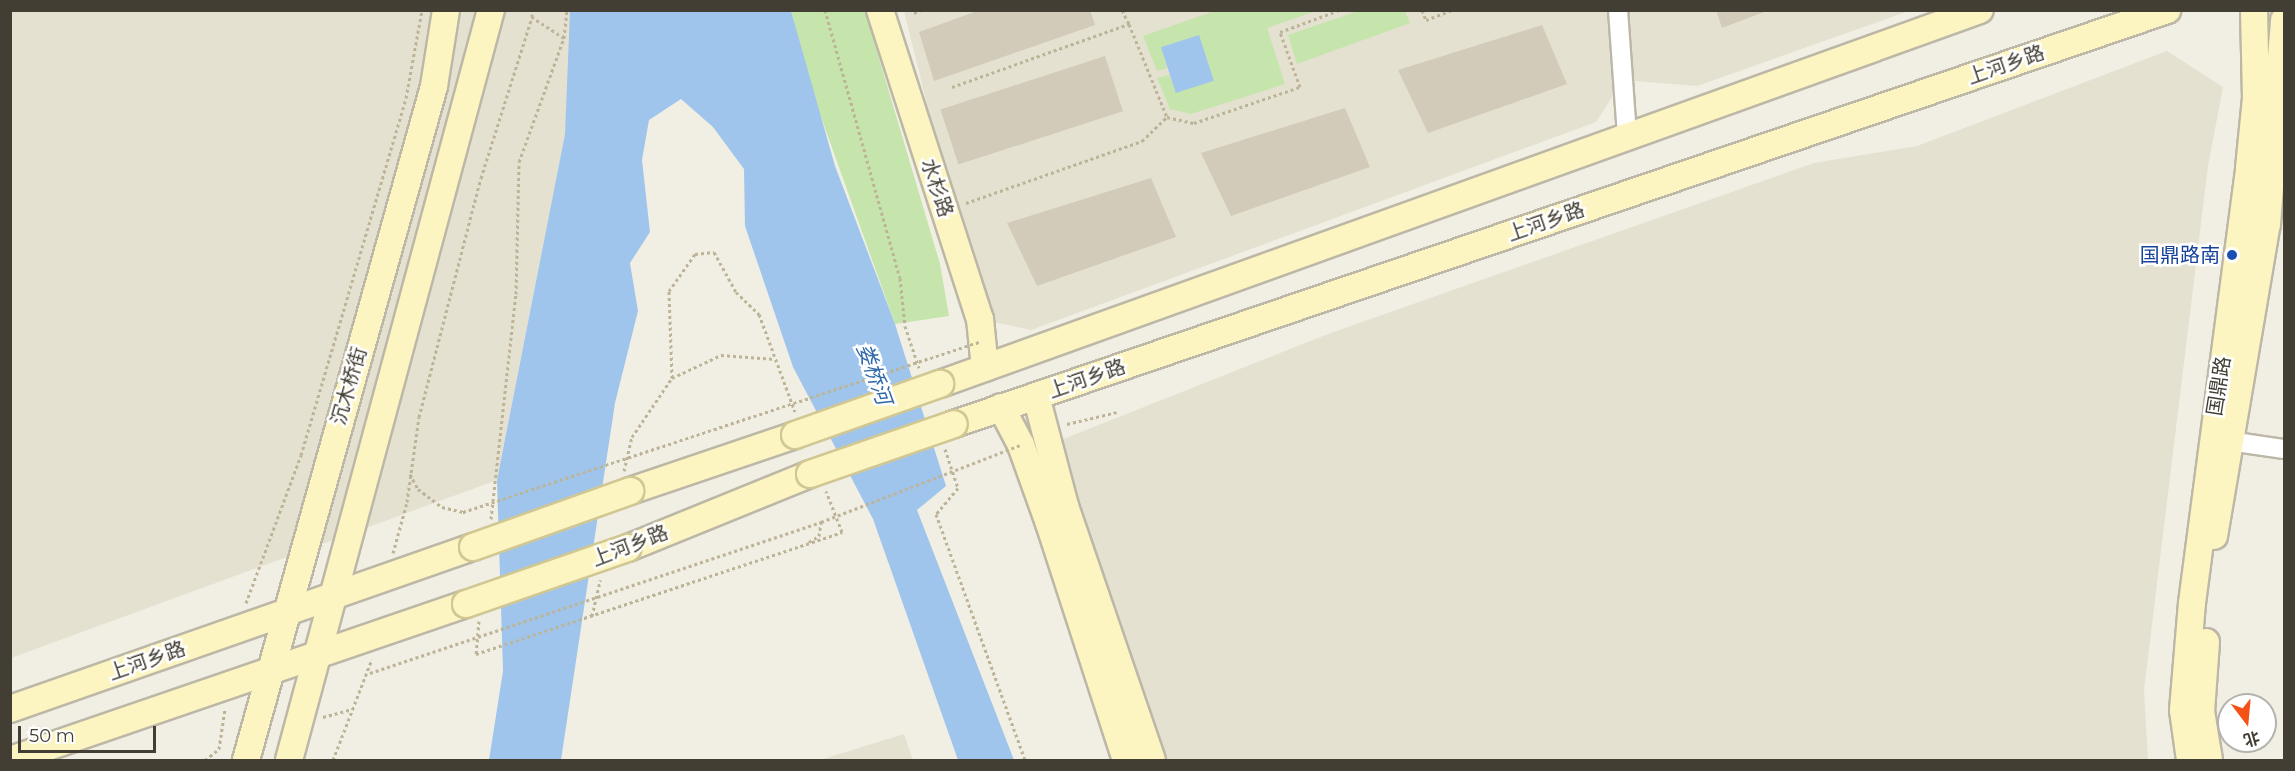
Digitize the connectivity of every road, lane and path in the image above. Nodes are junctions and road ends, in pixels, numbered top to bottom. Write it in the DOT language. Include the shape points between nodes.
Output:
graph roads {
  1 [pos="422,10"];
  2 [pos="446,10"];
  3 [pos="490,10"];
  4 [pos="533,10"];
  5 [pos="567,10"];
  6 [pos="880,10"];
  7 [pos="921,10"];
  8 [pos="1122,10"];
  9 [pos="1339,10"];
  10 [pos="1422,10"];
  11 [pos="1452,10"];
  12 [pos="1618,10"];
  13 [pos="1980,10"];
  14 [pos="2167,10"];
  15 [pos="2254,10"];
  16 [pos="914,13"];
  17 [pos="532,16"];
  18 [pos="2284,20"];
  19 [pos="1129,24"];
  20 [pos="564,38"];
  21 [pos="952,87"];
  22 [pos="1167,117"];
  23 [pos="1627,137"];
  24 [pos="945,211"];
  25 [pos="982,341"];
  26 [pos="775,359"];
  27 [pos="985,368"];
  28 [pos="672,378"];
  29 [pos="1036,396"];
  30 [pos="1001,408"];
  31 [pos="797,428"];
  32 [pos="2229,441"];
  33 [pos="1021,445"];
  34 [pos="2284,449"];
  35 [pos="409,472"];
  36 [pos="817,481"];
  37 [pos="626,486"];
  38 [pos="821,522"];
  39 [pos="490,526"];
  40 [pos="802,546"];
  41 [pos="602,571"];
  42 [pos="386,578"];
  43 [pos="335,595"];
  44 [pos="473,606"];
  45 [pos="283,614"];
  46 [pos="592,616"];
  47 [pos="243,628"];
  48 [pos="377,635"];
  49 [pos="317,655"];
  50 [pos="271,670"];
  51 [pos="370,673"];
  52 [pos="228,685"];
  53 [pos="10,709"];
  54 [pos="10,760"];
  55 [pos="205,760"];
  56 [pos="246,760"];
  57 [pos="289,760"];
  58 [pos="333,760"];
  59 [pos="1126,760"];
  60 [pos="1152,760"];
  61 [pos="2190,760"];
  62 [pos="2209,760"];
  1 -- 47 [label="path" via="406,98 301,455 268,554 249,585"];
  2 -- 45 [label="main road, 沉木桥街" via="434,86"];
  3 -- 43 [label="main road, 沉木桥街"];
  4 -- 17 [label="path"];
  5 -- 20 [label="path"];
  6 -- 24 [label="main road, 水杉路"];
  7 -- 16 [label="path"];
  8 -- 19 [label="path"];
  9 -- 22 [label="path" via="1281,32 1300,87 1194,123"];
  10 -- 11 [label="path" via="1426,20"];
  12 -- 23 [label="street"];
  13 -- 23 [label="main road, 上河乡路"];
  14 -- 29 [label="main road, 上河乡路"];
  15 -- 61 [label="main road, 国鼎路" via="2253,133 2192,603 2183,710"];
  17 -- 20 [label="path"];
  17 -- 35 [label="path" via="481,178"];
  18 -- 32 [label="main road, 国鼎路" via="2267,224"];
  19 -- 21 [label="path"];
  19 -- 22 [label="path"];
  20 -- 39 [label="path" via="519,162 516,294"];
  22 -- 24 [label="path" via="1142,141"];
  23 -- 27 [label="main road, 上河乡路"];
  24 -- 25 [label="main road, 水杉路"];
  25 -- 27 [label="main road, 水杉路"];
  25 -- 35 [label="path, bridge" via="463,512 442,507 418,489"];
  26 -- 28 [label="path" via="721,356"];
  26 -- 28 [label="path" via="759,315 736,292 714,252 695,254 669,291"];
  26 -- 31 [label="path"];
  27 -- 31 [label="main road, 上河乡路, bridge"];
  28 -- 37 [label="path" via="632,437"];
  29 -- 30 [label="main road, 上河乡路"];
  29 -- 60 [label="main road" via="1065,506"];
  30 -- 33 [label="main road"];
  30 -- 36 [label="main road, 上河乡路, bridge"];
  31 -- 37 [label="main road, 上河乡路"];
  32 -- 34 [label="street"];
  32 -- 62 [label="main road, 国鼎路" via="2211,556 2201,711"];
  33 -- 38 [label="path, bridge"];
  33 -- 59 [label="main road"];
  35 -- 42 [label="path" via="407,502"];
  36 -- 40 [label="path" via="842,532"];
  36 -- 44 [label="main road, 上河乡路, bridge"];
  37 -- 42 [label="main road, 上河乡路, bridge"];
  38 -- 40 [label="path" via="819,536"];
  38 -- 51 [label="path, bridge"];
  40 -- 46 [label="path"];
  41 -- 46 [label="path"];
  42 -- 43 [label="main road, 上河乡路"];
  43 -- 45 [label="main road, 上河乡路"];
  43 -- 49 [label="main road, 沉木桥街"];
  44 -- 46 [label="path" via="476,654"];
  44 -- 48 [label="main road, 上河乡路"];
  45 -- 47 [label="main road, 上河乡路"];
  45 -- 50 [label="main road, 沉木桥街"];
  47 -- 53 [label="main road, 上河乡路"];
  48 -- 49 [label="main road, 上河乡路"];
  48 -- 51 [label="path"];
  49 -- 50 [label="main road, 上河乡路"];
  49 -- 57 [label="main road, 沉木桥街"];
  50 -- 52 [label="main road, 上河乡路"];
  50 -- 56 [label="main road, 沉木桥街"];
  51 -- 58 [label="path"];
  52 -- 54 [label="main road, 上河乡路"];
  52 -- 55 [label="path" via="219,749"];
}
